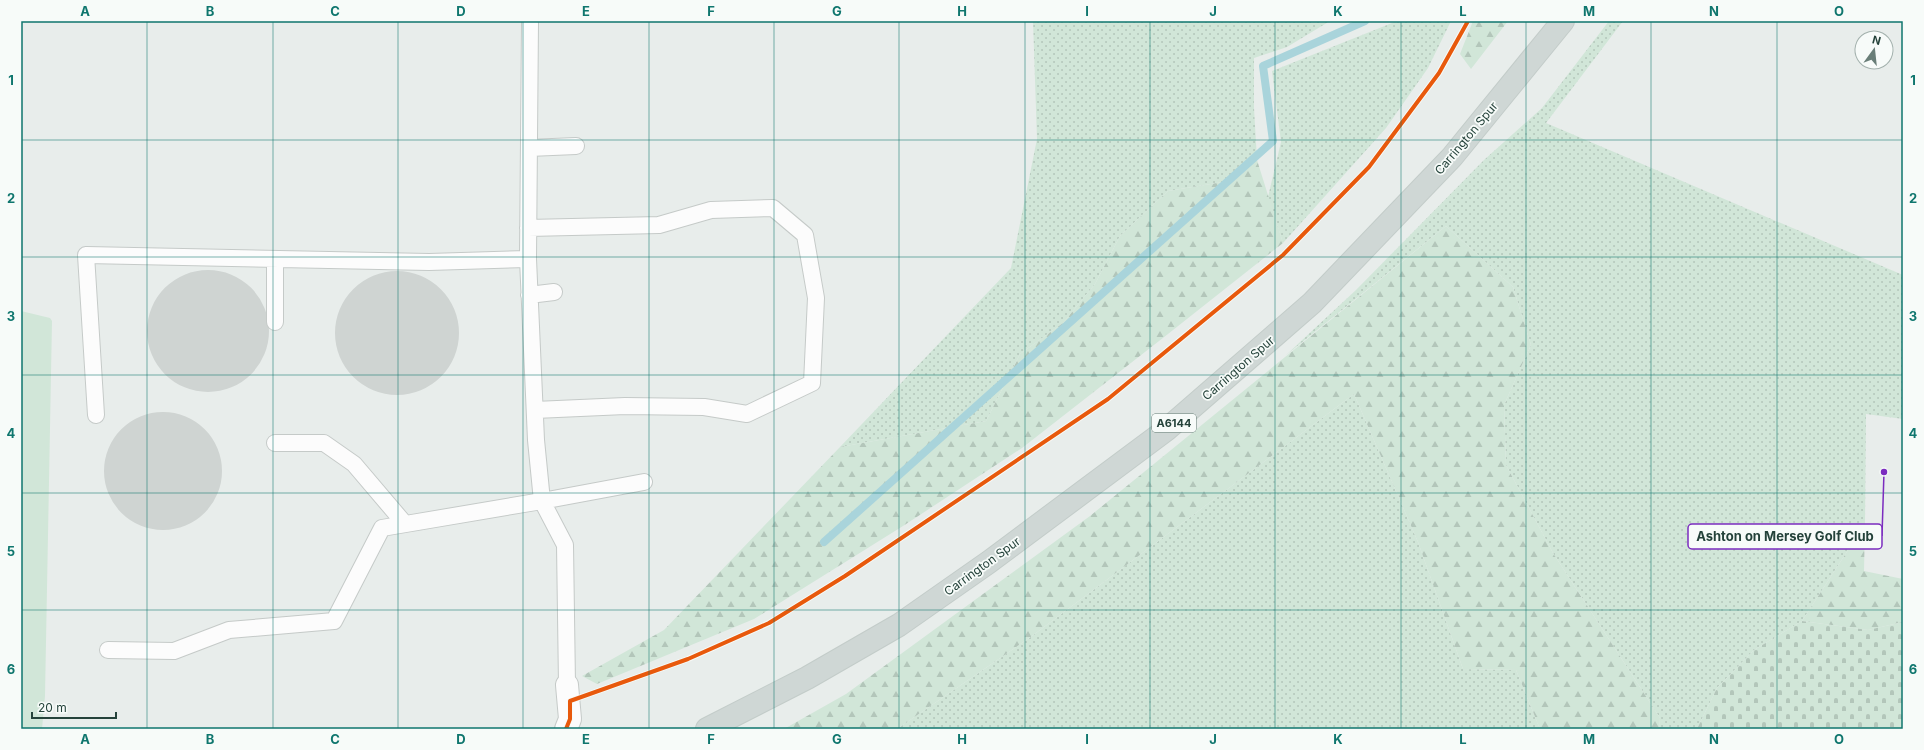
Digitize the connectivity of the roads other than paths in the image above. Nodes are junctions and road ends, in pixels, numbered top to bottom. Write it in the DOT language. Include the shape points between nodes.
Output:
graph roads {
  1 [pos="530,21"];
  2 [pos="1563,21"];
  3 [pos="576,146"];
  4 [pos="529,148"];
  5 [pos="528,228"];
  6 [pos="275,259"];
  7 [pos="528,259"];
  8 [pos="554,292"];
  9 [pos="529,295"];
  10 [pos="275,322"];
  11 [pos="534,410"];
  12 [pos="96,415"];
  13 [pos="275,443"];
  14 [pos="644,482"];
  15 [pos="542,500"];
  16 [pos="405,524"];
  17 [pos="108,650"];
  18 [pos="567,685"];
  19 [pos="566,729"];
  20 [pos="707,729"];
  1 -- 4 [label="lane"];
  2 -- 20 [label="main road, Carrington Spur / A6144" via="1452,157 1312,303 1166,430 899,626 807,678"];
  3 -- 4 [label="lane"];
  4 -- 5 [label="lane"];
  5 -- 7 [label="lane"];
  5 -- 11 [label="lane" via="659,224 711,210 773,208 805,235 816,298 812,383 747,414 704,407 625,406"];
  6 -- 7 [label="lane" via="429,262"];
  6 -- 10 [label="lane"];
  6 -- 12 [label="lane" via="86,255"];
  7 -- 9 [label="lane"];
  8 -- 9 [label="lane"];
  9 -- 11 [label="lane"];
  11 -- 15 [label="lane"];
  13 -- 16 [label="lane" via="324,443 354,464"];
  14 -- 15 [label="lane"];
  15 -- 16 [label="lane"];
  15 -- 18 [label="lane" via="564,545"];
  16 -- 17 [label="lane" via="382,528 334,621 229,630 174,651"];
  18 -- 19 [label="street" via="570,719"];
}
